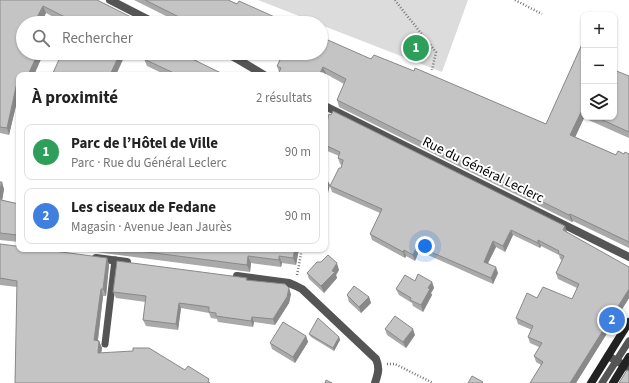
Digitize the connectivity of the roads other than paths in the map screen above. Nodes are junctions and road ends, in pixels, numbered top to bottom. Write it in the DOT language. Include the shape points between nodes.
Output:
graph roads {
  1 [pos="110,0"];
  2 [pos="141,16"];
  3 [pos="239,60"];
  4 [pos="259,72"];
  5 [pos="328,107"];
  6 [pos="85,256"];
  7 [pos="629,256"];
  8 [pos="115,260"];
  9 [pos="139,263"];
  10 [pos="226,275"];
  11 [pos="629,322"];
  12 [pos="629,340"];
  13 [pos="105,344"];
  14 [pos="608,356"];
  15 [pos="629,357"];
  16 [pos="616,361"];
  17 [pos="626,367"];
  18 [pos="375,383"];
  19 [pos="591,383"];
  20 [pos="602,383"];
  21 [pos="613,383"];
  1 -- 2 [label="street"];
  3 -- 4 [label="street"];
  5 -- 7 [label="street, Rue du Général Leclerc"];
  6 -- 8 [label="street"];
  8 -- 9 [label="street"];
  8 -- 13 [label="lane"];
  10 -- 18 [label="street" via="289,283 302,289 376,359 379,373"];
  11 -- 14 [label="main road"];
  12 -- 16 [label="lane"];
  14 -- 16 [label="street"];
  14 -- 19 [label="main road"];
  15 -- 17 [label="main road"];
  16 -- 17 [label="street"];
  16 -- 20 [label="lane"];
  17 -- 21 [label="main road"];
}
